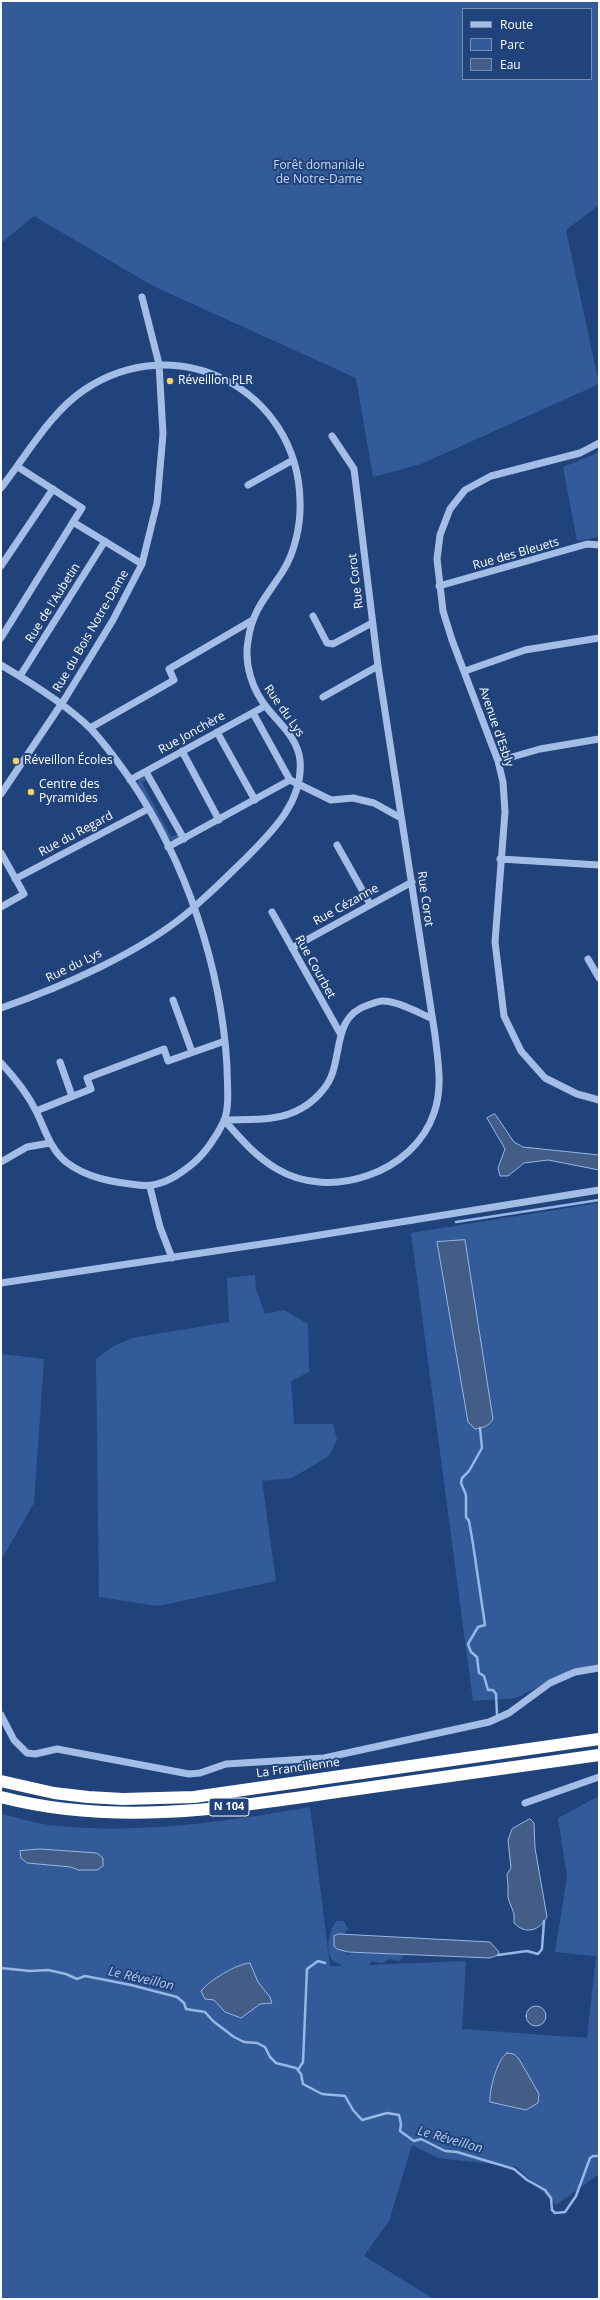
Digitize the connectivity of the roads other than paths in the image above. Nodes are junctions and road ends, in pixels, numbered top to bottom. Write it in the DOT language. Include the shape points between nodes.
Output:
graph roads {
  1 [pos="142,297"];
  2 [pos="159,364"];
  3 [pos="332,436"];
  4 [pos="599,443"];
  5 [pos="293,460"];
  6 [pos="18,467"];
  7 [pos="248,485"];
  8 [pos="1,488"];
  9 [pos="53,489"];
  10 [pos="73,522"];
  11 [pos="105,541"];
  12 [pos="599,545"];
  13 [pos="142,564"];
  14 [pos="1,566"];
  15 [pos="439,586"];
  16 [pos="313,616"];
  17 [pos="251,621"];
  18 [pos="372,622"];
  19 [pos="1,638"];
  20 [pos="599,638"];
  21 [pos="1,665"];
  22 [pos="378,666"];
  23 [pos="465,671"];
  24 [pos="20,676"];
  25 [pos="323,697"];
  26 [pos="61,705"];
  27 [pos="265,706"];
  28 [pos="253,713"];
  29 [pos="90,728"];
  30 [pos="217,732"];
  31 [pos="599,739"];
  32 [pos="182,752"];
  33 [pos="498,761"];
  34 [pos="146,772"];
  35 [pos="130,780"];
  36 [pos="290,780"];
  37 [pos="298,784"];
  38 [pos="1,794"];
  39 [pos="255,800"];
  40 [pos="148,809"];
  41 [pos="401,818"];
  42 [pos="219,820"];
  43 [pos="184,839"];
  44 [pos="337,845"];
  45 [pos="168,847"];
  46 [pos="1,853"];
  47 [pos="500,859"];
  48 [pos="599,865"];
  49 [pos="15,879"];
  50 [pos="412,882"];
  51 [pos="370,904"];
  52 [pos="1,907"];
  53 [pos="194,907"];
  54 [pos="272,912"];
  55 [pos="292,948"];
  56 [pos="588,959"];
  57 [pos="599,978"];
  58 [pos="173,1000"];
  59 [pos="1,1008"];
  60 [pos="431,1018"];
  61 [pos="340,1033"];
  62 [pos="225,1041"];
  63 [pos="192,1052"];
  64 [pos="60,1062"];
  65 [pos="1,1063"];
  66 [pos="72,1096"];
  67 [pos="599,1100"];
  68 [pos="36,1111"];
  69 [pos="224,1120"];
  70 [pos="50,1142"];
  71 [pos="1,1162"];
  72 [pos="150,1187"];
  73 [pos="599,1190"];
  74 [pos="172,1258"];
  75 [pos="1,1283"];
  76 [pos="599,1668"];
  77 [pos="1,1715"];
  78 [pos="599,1739"];
  79 [pos="599,1755"];
  80 [pos="599,1778"];
  81 [pos="1,1781"];
  82 [pos="1,1797"];
  83 [pos="525,1803"];
  1 -- 2 [label="street, Rue du Bois Notre-Dame"];
  2 -- 5 [label="street, Rue du Lys" via="210,371 228,380 258,403 273,420 285,438"];
  2 -- 6 [label="street, Rue du Lys" via="109,376 86,388 56,415"];
  2 -- 13 [label="street, Rue du Bois Notre-Dame" via="164,434 157,503"];
  3 -- 18 [label="street, Rue Corot" via="354,469"];
  4 -- 15 [label="street, Avenue d'Esbly" via="580,453 491,476 465,490 450,509 440,535 437,559"];
  5 -- 7 [label="street"];
  5 -- 17 [label="street, Rue du Lys" via="299,481 297,533 284,569"];
  6 -- 8 [label="street, Rue du Lys"];
  6 -- 9 [label="street"];
  9 -- 10 [label="street" via="82,508"];
  9 -- 14 [label="street"];
  10 -- 11 [label="street"];
  10 -- 19 [label="street"];
  11 -- 13 [label="street"];
  11 -- 24 [label="street, Rue de l'Aubetin"];
  12 -- 15 [label="street, Rue des Bleuets" via="588,544"];
  13 -- 26 [label="street, Rue du Bois Notre-Dame" via="113,620"];
  15 -- 23 [label="street, Avenue d'Esbly" via="443,611"];
  16 -- 18 [label="street" via="327,643 333,644"];
  17 -- 27 [label="street, Rue du Lys" via="247,661 254,686"];
  17 -- 29 [label="street" via="169,669 174,680"];
  18 -- 22 [label="street, Rue Corot"];
  20 -- 23 [label="street" via="525,650"];
  21 -- 24 [label="street"];
  22 -- 25 [label="street"];
  22 -- 41 [label="street, Rue Corot"];
  23 -- 33 [label="street, Avenue d'Esbly"];
  24 -- 26 [label="street"];
  26 -- 29 [label="street"];
  26 -- 38 [label="street, Rue du Bois Notre-Dame"];
  27 -- 28 [label="street, Rue Jonchère"];
  27 -- 37 [label="street, Rue du Lys" via="295,744 300,760"];
  28 -- 30 [label="street, Rue Jonchère"];
  28 -- 36 [label="street"];
  29 -- 35 [label="street"];
  30 -- 32 [label="street, Rue Jonchère"];
  30 -- 39 [label="street"];
  31 -- 33 [label="street" via="540,749"];
  32 -- 34 [label="street, Rue Jonchère"];
  32 -- 42 [label="street"];
  33 -- 47 [label="street, Avenue d'Esbly" via="503,782 505,812"];
  34 -- 35 [label="street, Rue Jonchère"];
  34 -- 43 [label="street"];
  35 -- 40 [label="street"];
  36 -- 37 [label="street"];
  36 -- 39 [label="street"];
  37 -- 41 [label="street" via="331,800 353,798 374,803"];
  37 -- 53 [label="street, Rue du Lys" via="294,799 285,815 263,842"];
  39 -- 42 [label="street"];
  40 -- 45 [label="street"];
  40 -- 49 [label="street, Rue du Regard"];
  41 -- 50 [label="street, Rue Corot"];
  42 -- 43 [label="street"];
  43 -- 45 [label="street"];
  44 -- 51 [label="street"];
  45 -- 53 [label="street"];
  46 -- 49 [label="street"];
  47 -- 48 [label="street"];
  47 -- 67 [label="street, Avenue d'Esbly" via="495,942 504,1016 521,1050 545,1078 577,1094"];
  49 -- 52 [label="street" via="24,894"];
  50 -- 51 [label="street, Rue Cézanne"];
  50 -- 60 [label="street, Rue Corot"];
  51 -- 55 [label="street, Rue Cézanne"];
  53 -- 59 [label="street, Rue du Lys" via="155,935 80,977 43,994"];
  53 -- 62 [label="street" via="215,984"];
  54 -- 55 [label="street, Rue Courbet"];
  55 -- 61 [label="street, Rue Courbet"];
  56 -- 57 [label="street"];
  58 -- 63 [label="street"];
  60 -- 61 [label="street" via="403,1006 382,1001 361,1007 348,1018"];
  60 -- 69 [label="street, Rue Corot" via="438,1061 439,1090 434,1114 423,1134 411,1148 389,1166 370,1175 337,1183 319,1183 297,1178 278,1170 256,1155"];
  61 -- 69 [label="street" via="331,1077 319,1093 302,1108 280,1117"];
  62 -- 63 [label="street"];
  62 -- 69 [label="street" via="228,1088"];
  63 -- 66 [label="street" via="168,1061 164,1050 127,1063 87,1078 91,1089"];
  64 -- 66 [label="street"];
  65 -- 68 [label="street" via="20,1084"];
  66 -- 68 [label="street"];
  68 -- 70 [label="street"];
  69 -- 72 [label="street" via="198,1159 165,1182"];
  70 -- 71 [label="street" via="27,1147"];
  70 -- 72 [label="street" via="65,1161 88,1176 109,1182"];
  72 -- 74 [label="street" via="160,1227"];
  73 -- 74 [label="street"];
  74 -- 75 [label="street"];
  76 -- 77 [label="street" via="575,1672 550,1683 509,1713 489,1722 324,1758 226,1764 189,1774 57,1749 35,1754 27,1753 14,1740"];
  78 -- 81 [label="highway, La Francilienne / N 104" via="194,1797 123,1799 54,1793"];
  79 -- 82 [label="highway, N 104" via="195,1812 86,1812"];
  80 -- 83 [label="street"];
}
